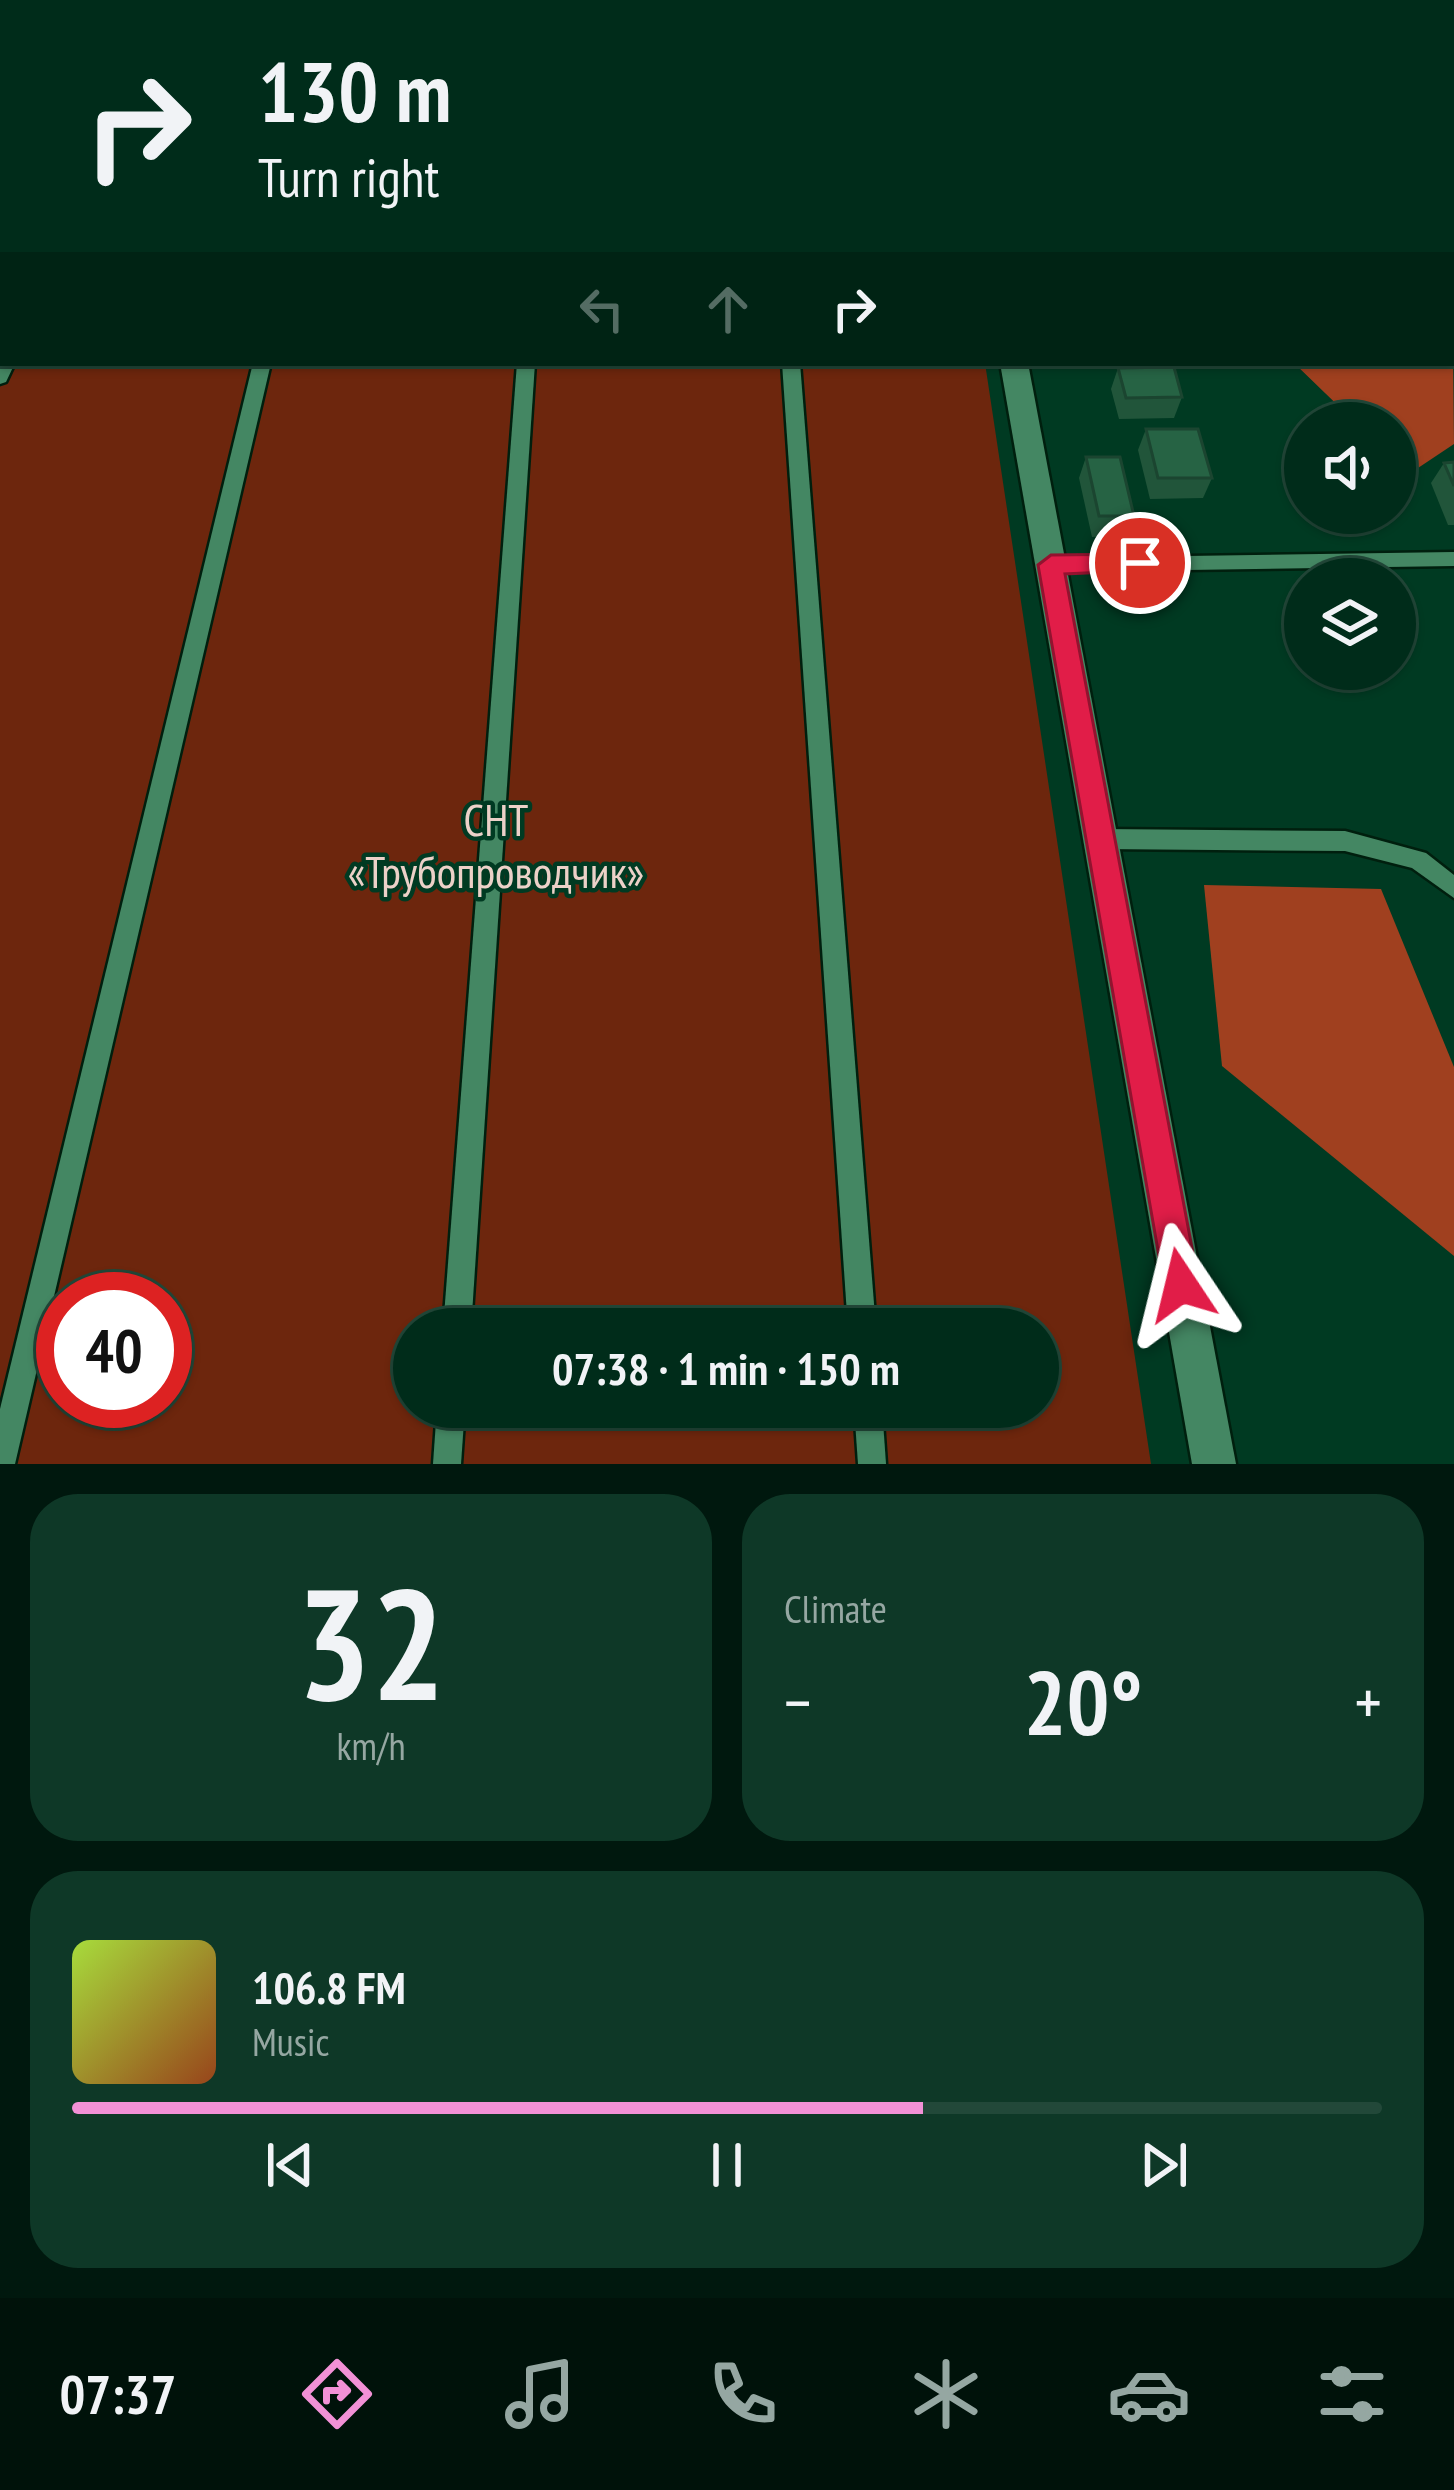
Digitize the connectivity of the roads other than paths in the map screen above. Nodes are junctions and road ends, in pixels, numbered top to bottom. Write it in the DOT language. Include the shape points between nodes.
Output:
graph roads {
  1 [pos="261,366"];
  2 [pos="526,366"];
  3 [pos="791,366"];
  4 [pos="1015,366"];
  5 [pos="1454,559"];
  6 [pos="1051,565"];
  7 [pos="1100,839"];
  8 [pos="1454,888"];
  9 [pos="458,1308"];
  10 [pos="860,1308"];
  11 [pos="450,1428"];
  12 [pos="869,1428"];
  13 [pos="1,1464"];
  14 [pos="447,1464"];
  15 [pos="872,1464"];
  16 [pos="1214,1464"];
  1 -- 13 [label="lane"];
  2 -- 9 [label="lane"];
  3 -- 10 [label="lane"];
  4 -- 6 [label="street"];
  5 -- 6 [label="lane"];
  6 -- 7 [label="street"];
  7 -- 8 [label="lane" via="1345,841 1418,860"];
  7 -- 16 [label="street"];
  11 -- 14 [label="lane"];
  12 -- 15 [label="lane"];
}
